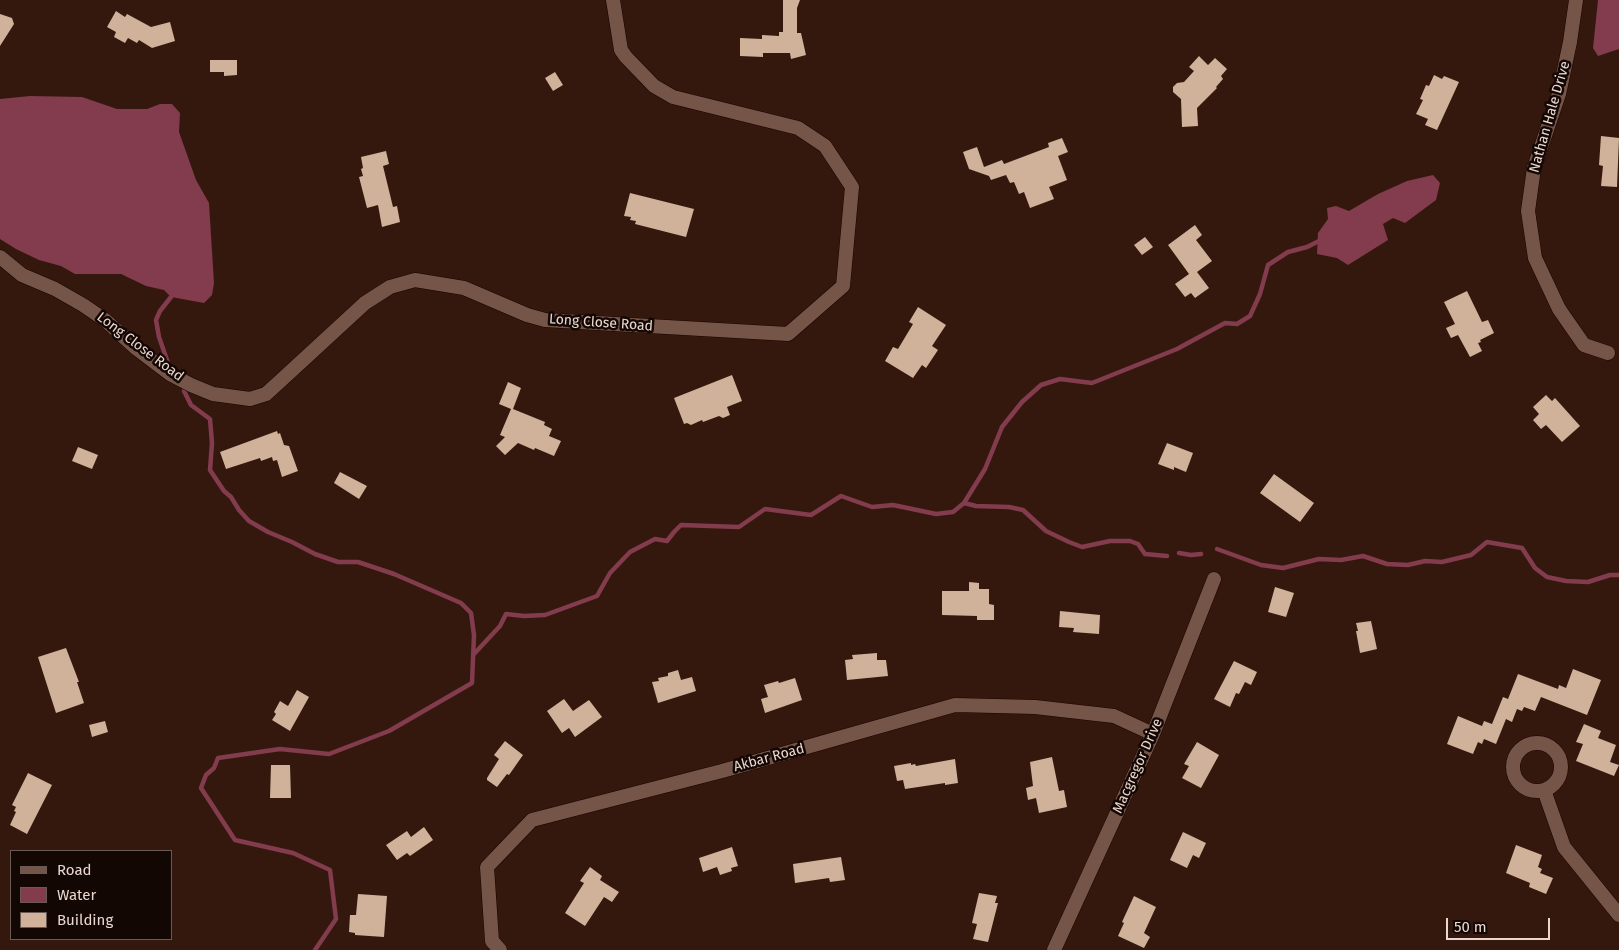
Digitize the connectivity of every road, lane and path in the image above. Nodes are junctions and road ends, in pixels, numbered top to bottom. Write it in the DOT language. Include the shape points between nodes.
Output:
graph roads {
  1 [pos="614,0"];
  2 [pos="1576,0"];
  3 [pos="0,257"];
  4 [pos="1608,353"];
  5 [pos="1214,579"];
  6 [pos="1153,734"];
  7 [pos="1544,790"];
  8 [pos="1619,915"];
  9 [pos="500,950"];
  10 [pos="1054,950"];
  1 -- 3 [label="street, Long Close Road" via="621,50 654,86 673,97 798,128 825,146 852,187 843,286 788,334 546,320 464,288 415,280 390,287 365,303 266,394 250,399 213,394 170,374 84,305 22,275"];
  2 -- 4 [label="street, Nathan Hale Drive" via="1560,94 1534,168 1528,211 1535,258 1559,309 1584,345"];
  5 -- 6 [label="street, Macgregor Drive"];
  6 -- 9 [label="street, Akbar Road" via="1114,716 1035,707 955,705 722,771 532,820 487,867 492,941"];
  6 -- 10 [label="street, Macgregor Drive"];
  7 -- 8 [label="street" via="1564,847"];
}
